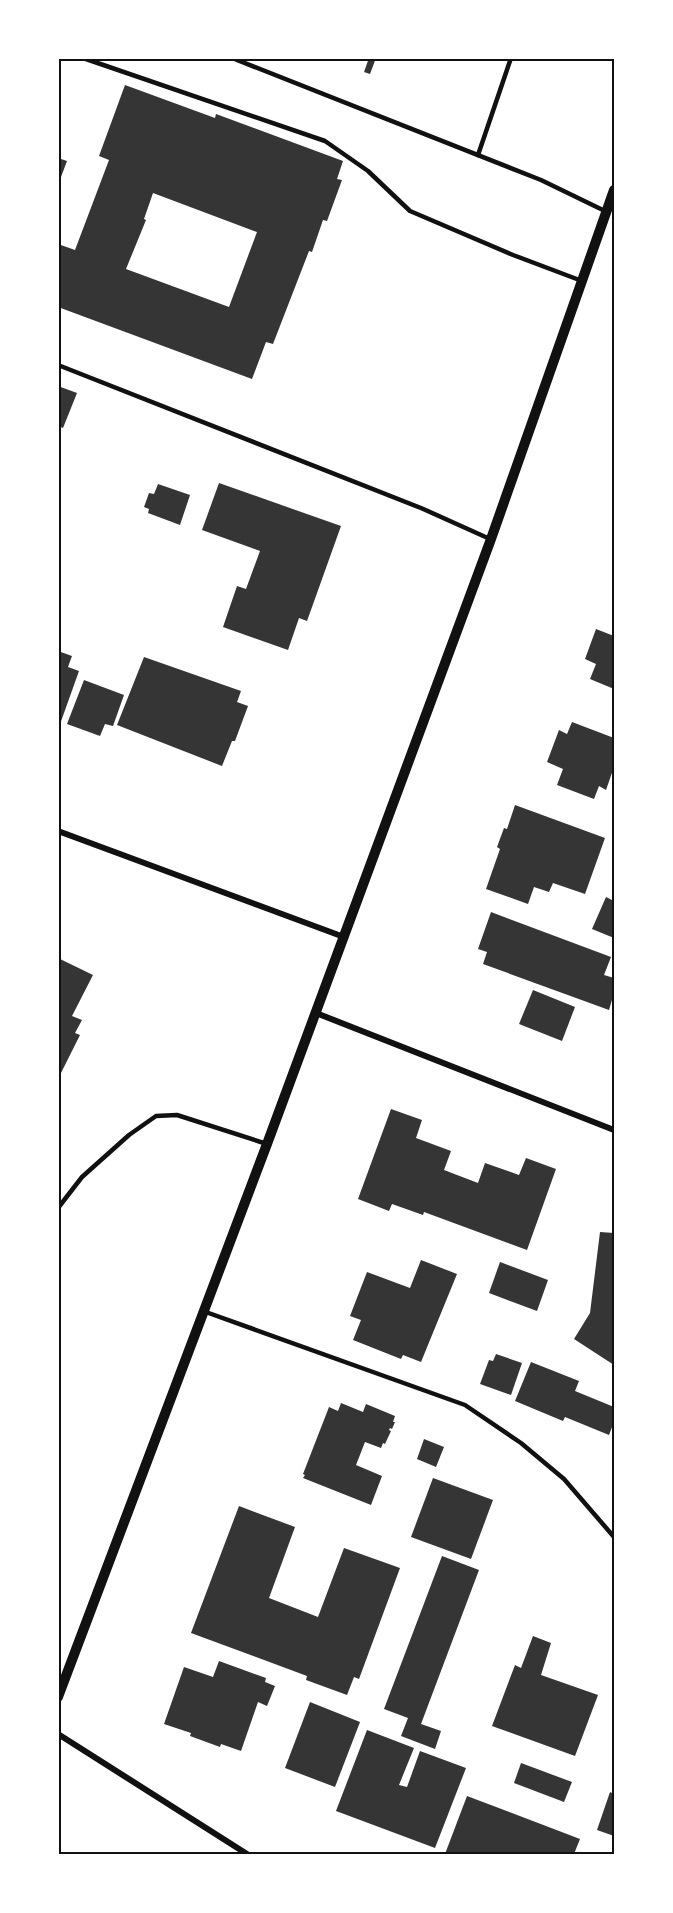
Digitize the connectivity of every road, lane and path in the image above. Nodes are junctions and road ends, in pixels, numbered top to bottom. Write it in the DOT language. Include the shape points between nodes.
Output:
graph roads {
  1 [pos="83,58"];
  2 [pos="232,58"];
  3 [pos="511,58"];
  4 [pos="477,155"];
  5 [pos="614,194"];
  6 [pos="607,212"];
  7 [pos="582,281"];
  8 [pos="58,365"];
  9 [pos="492,539"];
  10 [pos="58,831"];
  11 [pos="344,937"];
  12 [pos="316,1013"];
  13 [pos="615,1130"];
  14 [pos="267,1144"];
  15 [pos="58,1208"];
  16 [pos="203,1311"];
  17 [pos="615,1537"];
  18 [pos="58,1697"];
  19 [pos="58,1734"];
  20 [pos="247,1854"];
  1 -- 7 [label="lane" via="325,141 368,171 410,211"];
  2 -- 4 [label="lane"];
  3 -- 4 [label="lane"];
  4 -- 6 [label="lane"];
  5 -- 6 [label="street"];
  6 -- 7 [label="street"];
  7 -- 9 [label="street"];
  8 -- 9 [label="lane"];
  9 -- 11 [label="street"];
  10 -- 11 [label="street"];
  11 -- 12 [label="street"];
  12 -- 13 [label="street"];
  12 -- 14 [label="street"];
  14 -- 15 [label="lane" via="177,1115 156,1116 82,1177"];
  14 -- 16 [label="street"];
  16 -- 17 [label="lane" via="465,1405 521,1443 564,1479"];
  16 -- 18 [label="street"];
  19 -- 20 [label="street"];
}
